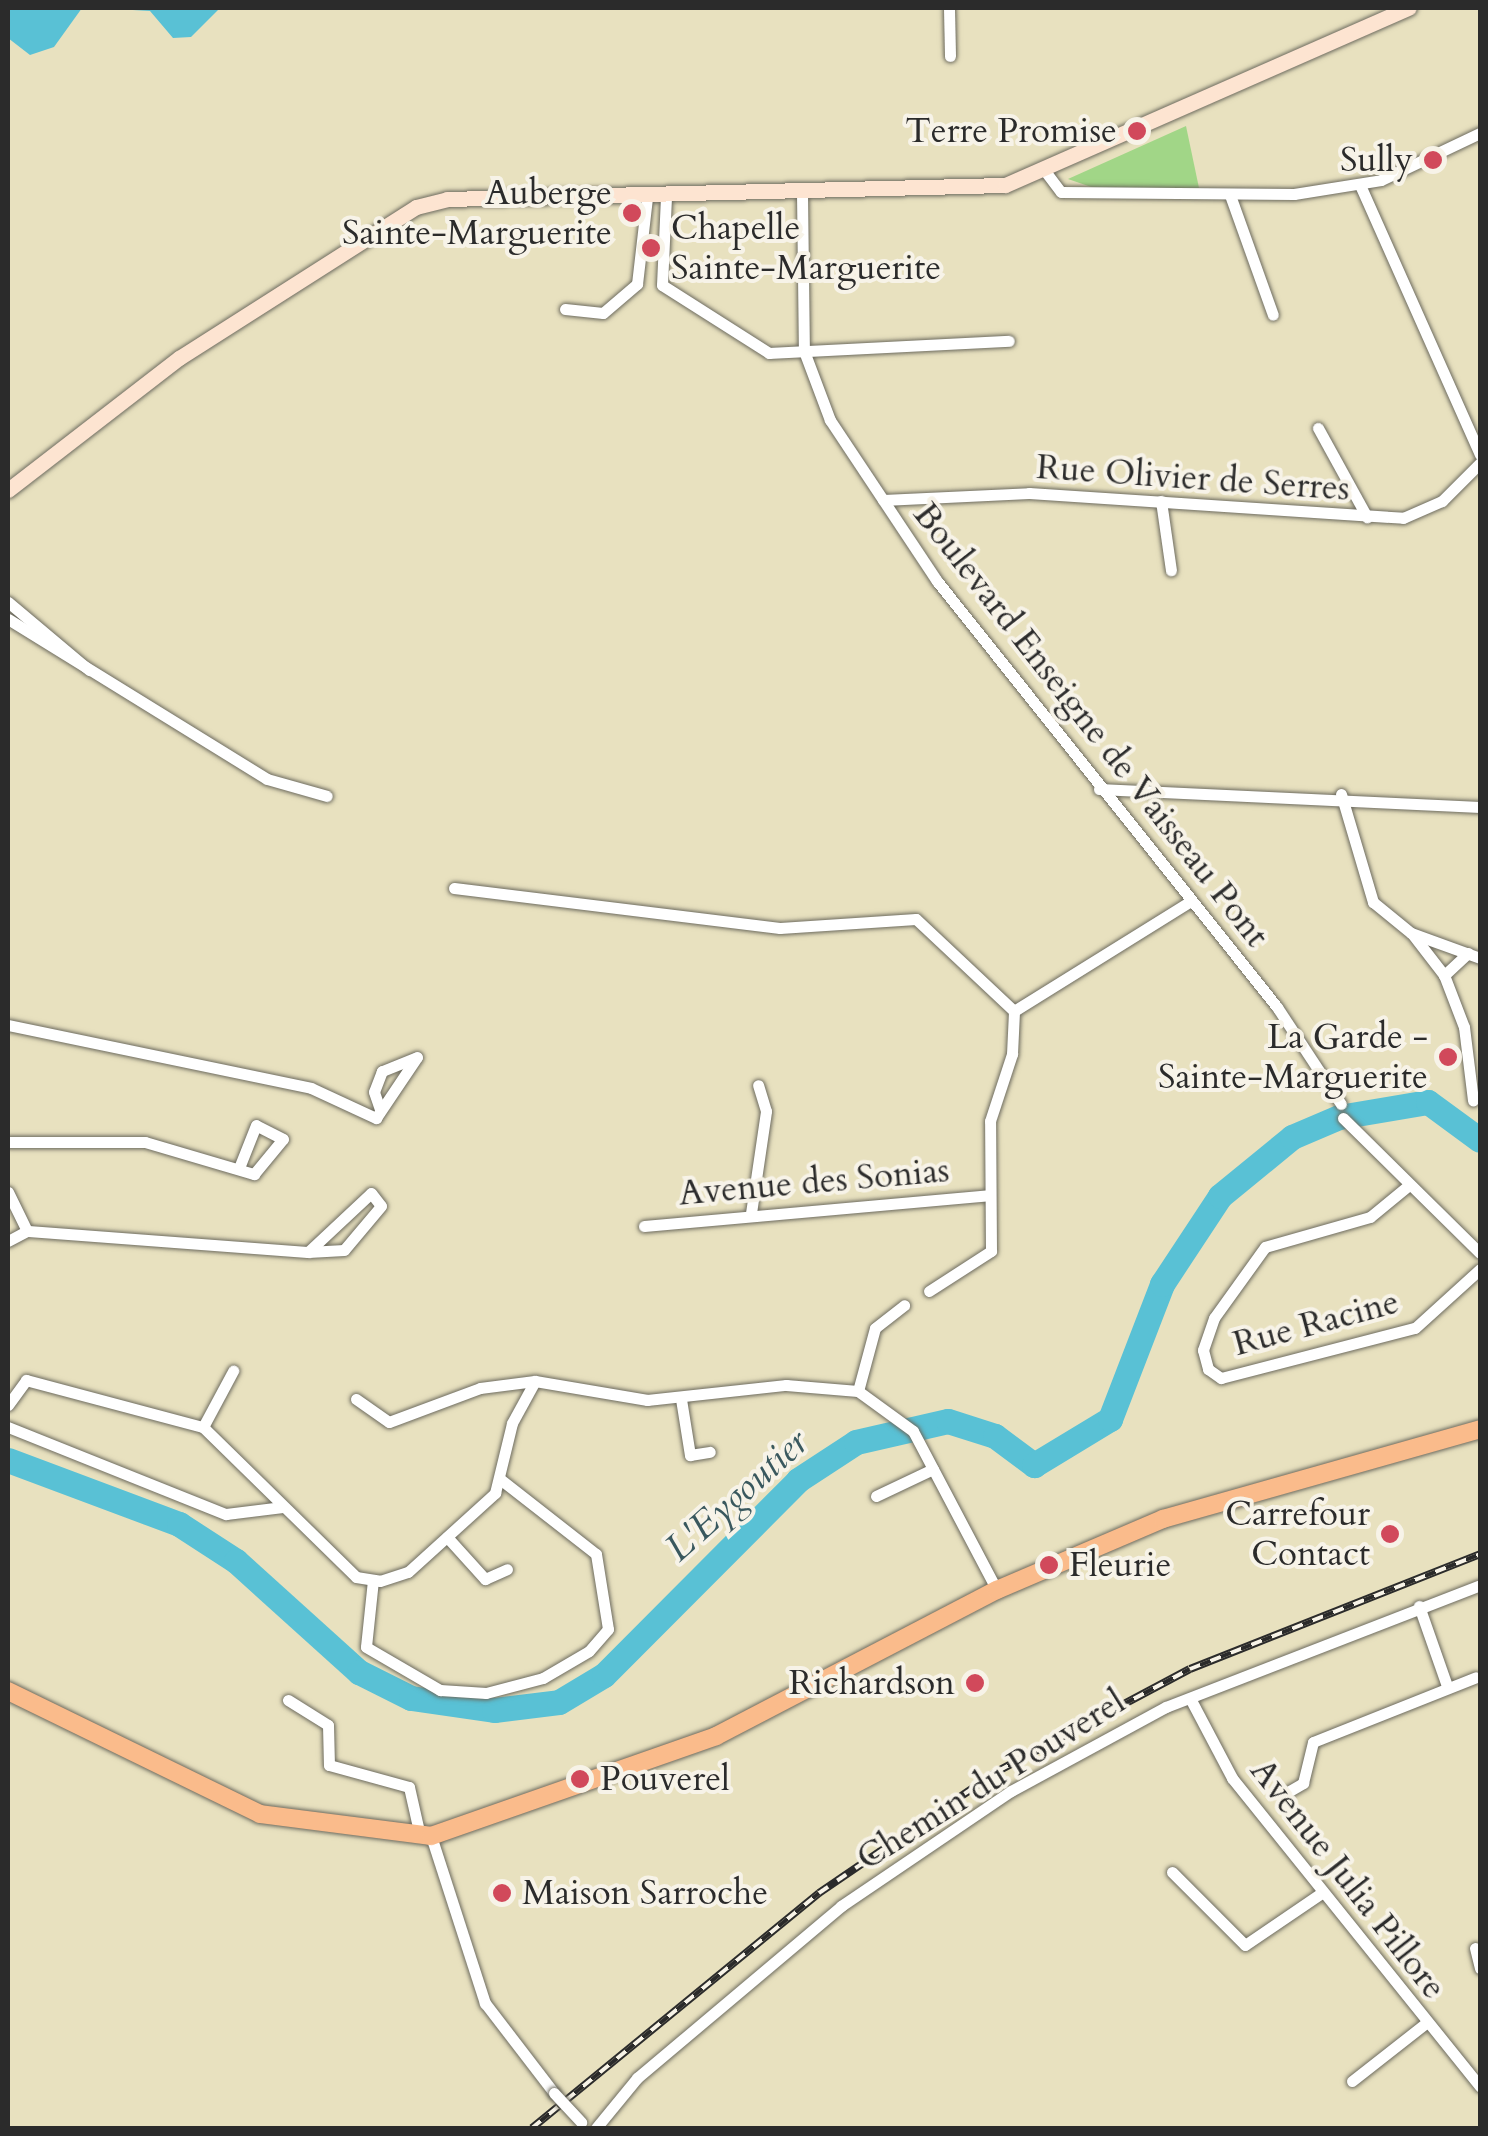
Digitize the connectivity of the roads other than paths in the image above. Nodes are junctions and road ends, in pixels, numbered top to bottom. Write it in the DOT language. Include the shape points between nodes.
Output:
graph roads {
  1 [pos="949,8"];
  2 [pos="1409,8"];
  3 [pos="950,56"];
  4 [pos="1480,137"];
  5 [pos="1046,171"];
  6 [pos="1360,185"];
  7 [pos="802,193"];
  8 [pos="1230,195"];
  9 [pos="648,197"];
  10 [pos="666,197"];
  11 [pos="636,284"];
  12 [pos="662,285"];
  13 [pos="565,308"];
  14 [pos="1273,314"];
  15 [pos="1009,341"];
  16 [pos="804,351"];
  17 [pos="1318,428"];
  18 [pos="1480,455"];
  19 [pos="1480,463"];
  20 [pos="8,490"];
  21 [pos="883,500"];
  22 [pos="1161,501"];
  23 [pos="1366,517"];
  24 [pos="1171,570"];
  25 [pos="8,602"];
  26 [pos="8,619"];
  27 [pos="89,670"];
  28 [pos="1099,788"];
  29 [pos="1341,794"];
  30 [pos="327,796"];
  31 [pos="1480,807"];
  32 [pos="454,888"];
  33 [pos="1191,900"];
  34 [pos="1411,933"];
  35 [pos="1474,956"];
  36 [pos="1444,975"];
  37 [pos="1014,1010"];
  38 [pos="8,1025"];
  39 [pos="758,1085"];
  40 [pos="1473,1100"];
  41 [pos="1340,1104"];
  42 [pos="378,1113"];
  43 [pos="1343,1118"];
  44 [pos="8,1142"];
  45 [pos="239,1168"];
  46 [pos="1409,1185"];
  47 [pos="8,1192"];
  48 [pos="989,1194"];
  49 [pos="751,1212"];
  50 [pos="644,1226"];
  51 [pos="27,1231"];
  52 [pos="8,1240"];
  53 [pos="308,1252"];
  54 [pos="1480,1253"];
  55 [pos="1480,1269"];
  56 [pos="929,1291"];
  57 [pos="904,1305"];
  58 [pos="233,1371"];
  59 [pos="535,1381"];
  60 [pos="858,1392"];
  61 [pos="356,1399"];
  62 [pos="680,1399"];
  63 [pos="8,1406"];
  64 [pos="8,1427"];
  65 [pos="204,1427"];
  66 [pos="1480,1429"];
  67 [pos="1480,1440"];
  68 [pos="710,1452"];
  69 [pos="1352,1463"];
  70 [pos="933,1469"];
  71 [pos="500,1479"];
  72 [pos="876,1496"];
  73 [pos="283,1507"];
  74 [pos="447,1537"];
  75 [pos="507,1569"];
  76 [pos="373,1580"];
  77 [pos="1480,1585"];
  78 [pos="997,1590"];
  79 [pos="1419,1606"];
  80 [pos="1476,1677"];
  81 [pos="1448,1686"];
  82 [pos="8,1691"];
  83 [pos="288,1700"];
  84 [pos="1192,1702"];
  85 [pos="1286,1794"];
  86 [pos="426,1836"];
  87 [pos="1172,1872"];
  88 [pos="1323,1892"];
  89 [pos="1475,1948"];
  90 [pos="1480,1968"];
  91 [pos="1426,2023"];
  92 [pos="1352,2081"];
  93 [pos="1477,2085"];
  94 [pos="584,2126"];
  95 [pos="596,2128"];
  1 -- 3 [label="street"];
  2 -- 5 [label="main road"];
  4 -- 6 [label="street"];
  5 -- 7 [label="main road" via="954,191"];
  5 -- 8 [label="street" via="1062,192"];
  6 -- 8 [label="street"];
  6 -- 18 [label="street"];
  7 -- 10 [label="main road"];
  7 -- 16 [label="street, Boulevard Enseigne de Vaisseau Pont"];
  8 -- 14 [label="street"];
  9 -- 10 [label="main road"];
  9 -- 11 [label="street"];
  9 -- 20 [label="main road" via="447,199 404,212 178,358"];
  10 -- 12 [label="street"];
  11 -- 12 [label="street"];
  11 -- 13 [label="street" via="603,313"];
  12 -- 16 [label="street" via="761,351"];
  15 -- 16 [label="street"];
  16 -- 21 [label="street, Boulevard Enseigne de Vaisseau Pont" via="818,400"];
  17 -- 23 [label="street"];
  19 -- 23 [label="street, Rue Olivier de Serres" via="1422,513"];
  21 -- 22 [label="street, Rue Olivier de Serres" via="1029,493"];
  21 -- 28 [label="street, Boulevard Enseigne de Vaisseau Pont"];
  22 -- 23 [label="street, Rue Olivier de Serres"];
  22 -- 24 [label="street"];
  25 -- 27 [label="street" via="86,657"];
  26 -- 27 [label="street"];
  27 -- 30 [label="street" via="266,779"];
  28 -- 29 [label="street"];
  28 -- 33 [label="street, Boulevard Enseigne de Vaisseau Pont"];
  29 -- 31 [label="street"];
  29 -- 34 [label="street" via="1360,880"];
  32 -- 37 [label="street" via="780,928 916,919"];
  33 -- 37 [label="street"];
  33 -- 41 [label="street, Boulevard Enseigne de Vaisseau Pont"];
  34 -- 35 [label="street"];
  34 -- 36 [label="street"];
  35 -- 36 [label="street"];
  36 -- 40 [label="street" via="1464,1027"];
  37 -- 48 [label="street" via="1012,1054 992,1106"];
  38 -- 42 [label="street" via="311,1088"];
  39 -- 49 [label="street" via="766,1111"];
  42 -- 42 [label="street" via="395,1099 417,1057 382,1071"];
  43 -- 46 [label="street"];
  44 -- 45 [label="street" via="146,1142"];
  46 -- 54 [label="street"];
  46 -- 55 [label="street, Rue Racine" via="1370,1217 1266,1247 1214,1318 1208,1369 1221,1378 1414,1328"];
  47 -- 51 [label="street"];
  48 -- 49 [label="street, Avenue des Sonias"];
  48 -- 56 [label="street" via="985,1262"];
  49 -- 50 [label="street, Avenue des Sonias"];
  51 -- 52 [label="street"];
  51 -- 53 [label="street"];
  53 -- 53 [label="street" via="370,1193 381,1206 344,1250"];
  57 -- 60 [label="street" via="876,1328"];
  58 -- 65 [label="street"];
  59 -- 61 [label="street" via="480,1388 389,1422"];
  59 -- 62 [label="street"];
  59 -- 71 [label="street" via="512,1423"];
  60 -- 62 [label="street" via="786,1385"];
  60 -- 70 [label="street" via="896,1410"];
  62 -- 68 [label="street" via="690,1455"];
  63 -- 65 [label="street" via="26,1380"];
  64 -- 73 [label="street" via="226,1514"];
  65 -- 73 [label="street"];
  66 -- 69 [label="main road"];
  67 -- 69 [label="main road"];
  69 -- 78 [label="main road" via="1209,1502"];
  70 -- 72 [label="street"];
  70 -- 78 [label="street"];
  71 -- 74 [label="street"];
  71 -- 76 [label="street" via="596,1554 608,1629 589,1651 543,1678 486,1693 440,1690 366,1647"];
  73 -- 76 [label="street" via="356,1577"];
  74 -- 75 [label="street" via="485,1579"];
  74 -- 76 [label="street" via="408,1572"];
  77 -- 79 [label="street, Chemin du Pouverel"];
  78 -- 86 [label="main road" via="716,1736"];
  79 -- 81 [label="street"];
  79 -- 84 [label="street, Chemin du Pouverel"];
  80 -- 81 [label="street"];
  81 -- 85 [label="street" via="1313,1742 1304,1782"];
  82 -- 86 [label="main road" via="260,1814"];
  83 -- 86 [label="street" via="328,1725 329,1765 409,1787"];
  84 -- 88 [label="street, Avenue Julia Pillore" via="1232,1778"];
  84 -- 95 [label="street, Chemin du Pouverel" via="1166,1707 1012,1792 840,1906 636,2078"];
  86 -- 94 [label="street, bridge" via="486,2003"];
  87 -- 88 [label="street" via="1245,1945"];
  88 -- 91 [label="street, Avenue Julia Pillore"];
  89 -- 90 [label="street"];
  91 -- 92 [label="street"];
  91 -- 93 [label="street, Avenue Julia Pillore"];
}
